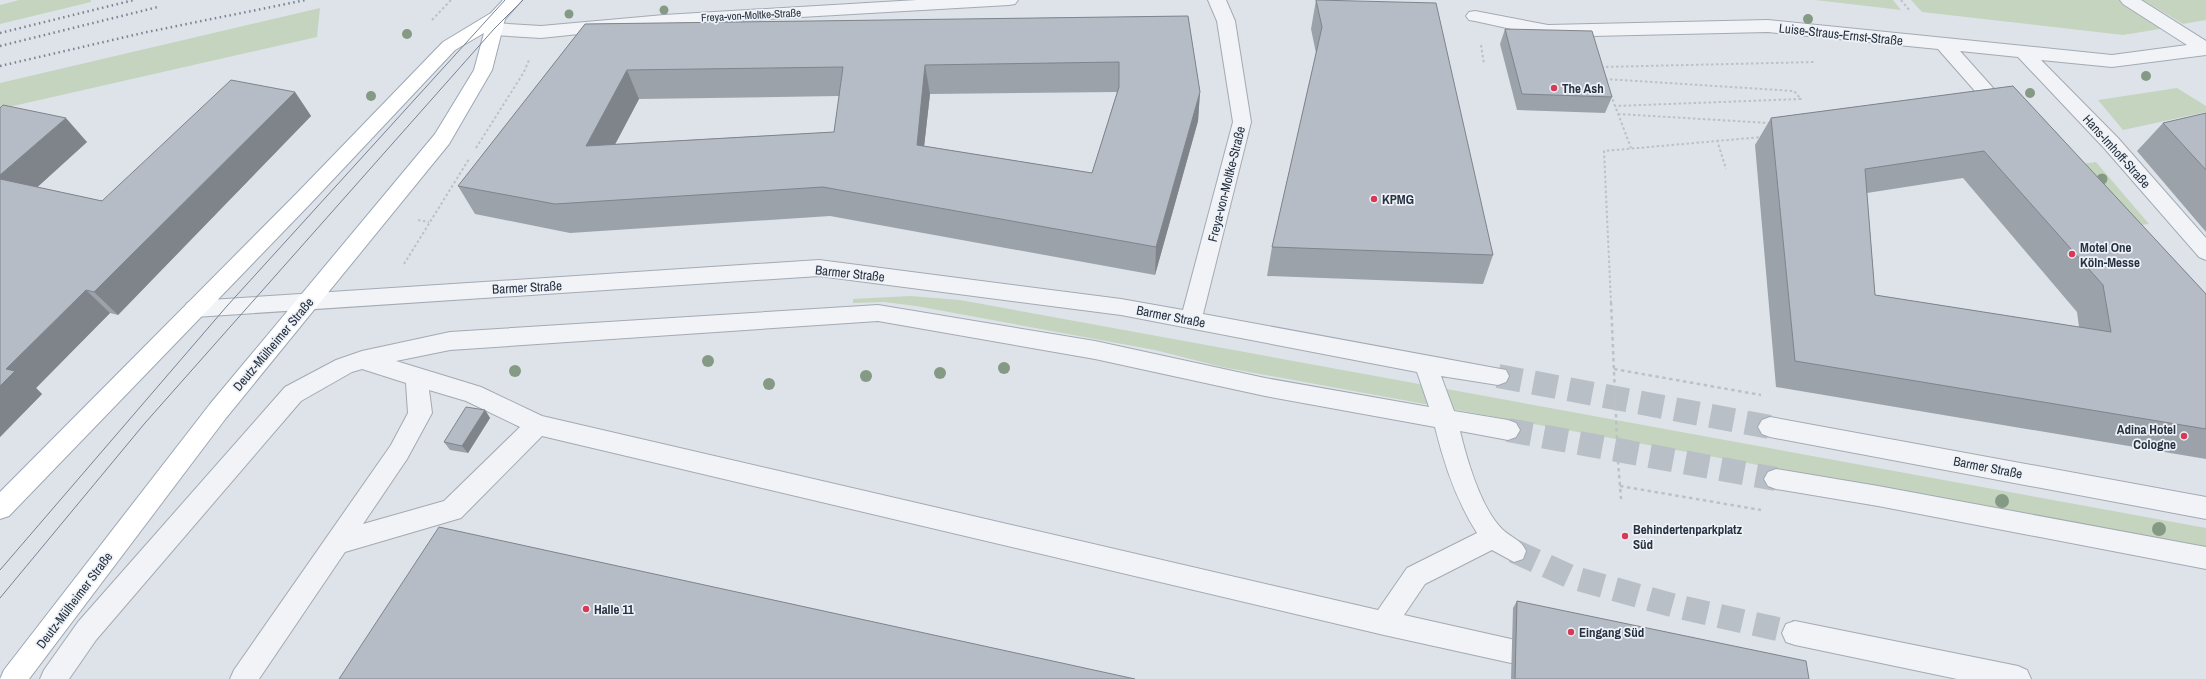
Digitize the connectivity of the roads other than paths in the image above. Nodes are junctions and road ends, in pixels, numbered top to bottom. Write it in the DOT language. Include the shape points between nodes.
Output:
graph roads {
  1 [pos="513,0"];
  2 [pos="1009,0"];
  3 [pos="1217,0"];
  4 [pos="2129,0"];
  5 [pos="1475,16"];
  6 [pos="496,23"];
  7 [pos="1944,45"];
  8 [pos="2205,48"];
  9 [pos="2025,54"];
  10 [pos="2018,128"];
  11 [pos="2206,252"];
  12 [pos="308,303"];
  13 [pos="195,310"];
  14 [pos="1191,320"];
  15 [pos="362,360"];
  16 [pos="1426,365"];
  17 [pos="1498,376"];
  18 [pos="417,377"];
  19 [pos="1445,419"];
  20 [pos="538,425"];
  21 [pos="1770,427"];
  22 [pos="1508,430"];
  23 [pos="1776,479"];
  24 [pos="0,508"];
  25 [pos="2206,508"];
  26 [pos="1493,537"];
  27 [pos="336,543"];
  28 [pos="1514,551"];
  29 [pos="2206,558"];
  30 [pos="1384,623"];
  31 [pos="1795,633"];
  32 [pos="1511,651"];
  33 [pos="13,679"];
  34 [pos="53,679"];
  35 [pos="243,679"];
  36 [pos="2018,679"];
  1 -- 6 [label="main road, Deutz-Mülheimer Straße"];
  2 -- 6 [label="street, Freya-von-Moltke-Straße" via="664,20 541,32"];
  3 -- 14 [label="street, Freya-von-Moltke-Straße" via="1226,21 1242,122"];
  4 -- 8 [label="street"];
  5 -- 7 [label="street, Luise-Straus-Ernst-Straße" via="1548,31 1768,26"];
  6 -- 12 [label="main road, Deutz-Mülheimer Straße" via="483,70 442,139"];
  6 -- 13 [label="main road" via="449,46"];
  7 -- 9 [label="street, Luise-Straus-Ernst-Straße"];
  7 -- 10 [label="street"];
  8 -- 9 [label="street, Luise-Straus-Ernst-Straße" via="2112,61"];
  9 -- 11 [label="street, Hans-Imhoff-Straße" via="2111,144"];
  12 -- 13 [label="street, Barmer Straße"];
  12 -- 14 [label="street, Barmer Straße" via="483,289 819,268 1121,306"];
  12 -- 33 [label="main road, Deutz-Mülheimer Straße" via="218,411"];
  13 -- 24 [label="main road"];
  14 -- 16 [label="street, Barmer Straße"];
  15 -- 18 [label="street"];
  15 -- 19 [label="street" via="450,341 878,313 1094,350 1264,387"];
  15 -- 34 [label="street" via="344,366 293,394 87,631"];
  16 -- 17 [label="street, Barmer Straße"];
  16 -- 19 [label="street"];
  18 -- 20 [label="street" via="474,394"];
  18 -- 27 [label="street" via="420,413 399,452"];
  19 -- 22 [label="street"];
  19 -- 26 [label="street" via="1457,468 1477,512"];
  20 -- 27 [label="street" via="452,510"];
  20 -- 30 [label="street"];
  21 -- 25 [label="street, Barmer Straße"];
  23 -- 29 [label="street"];
  26 -- 28 [label="street"];
  26 -- 30 [label="street" via="1416,576"];
  27 -- 35 [label="street"];
  30 -- 32 [label="street"];
  31 -- 36 [label="street"];
}
